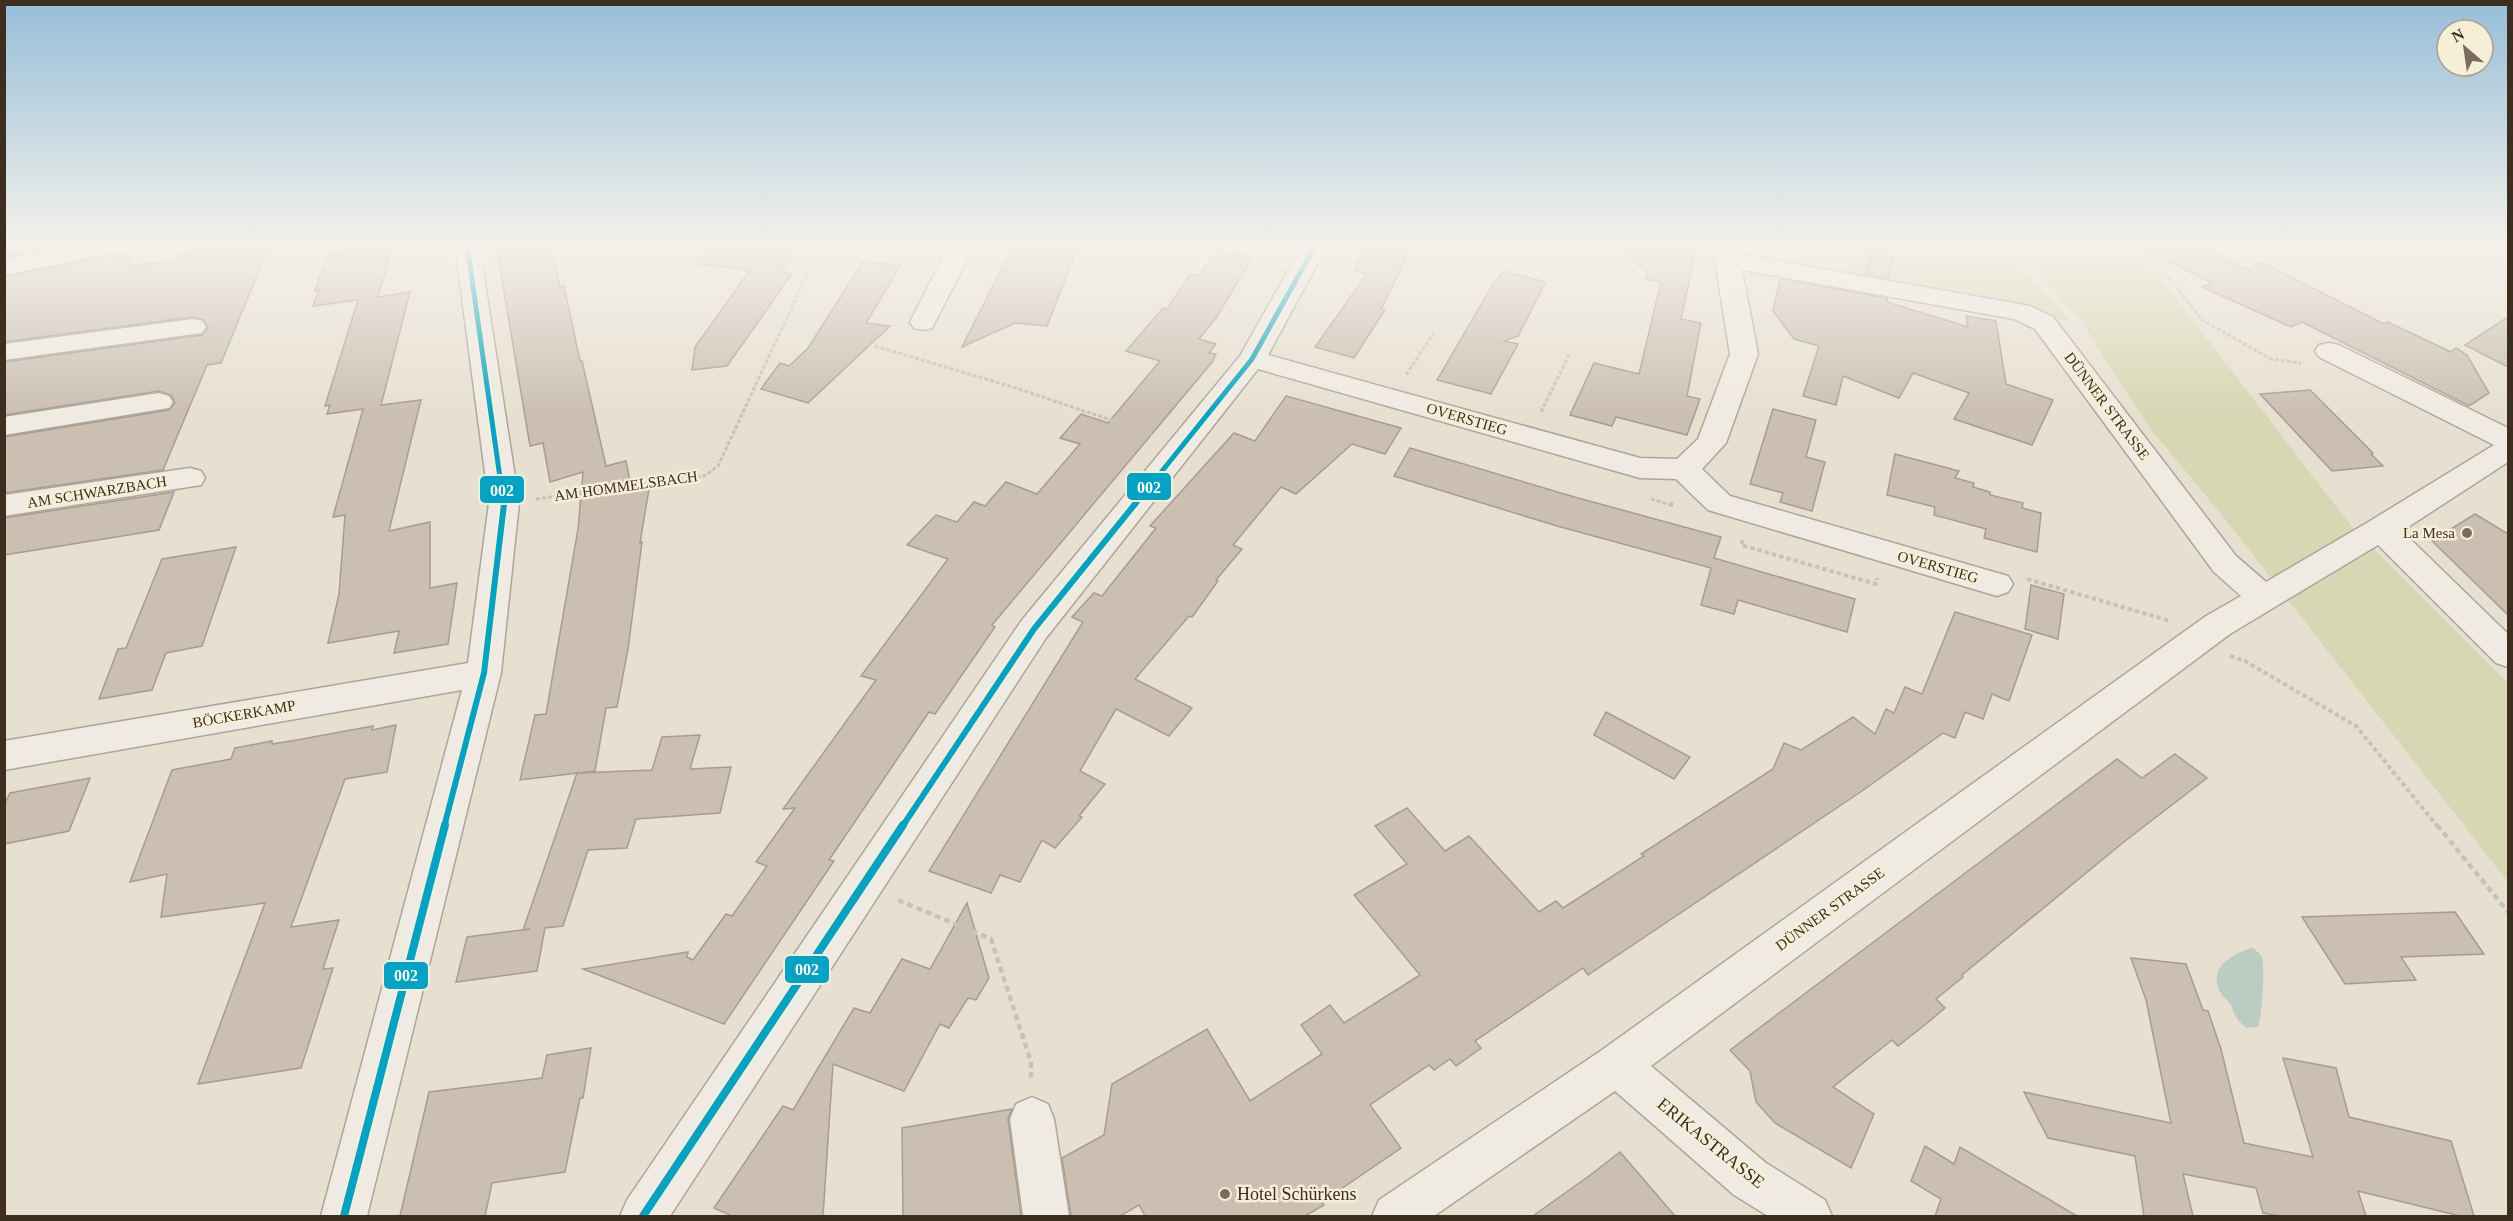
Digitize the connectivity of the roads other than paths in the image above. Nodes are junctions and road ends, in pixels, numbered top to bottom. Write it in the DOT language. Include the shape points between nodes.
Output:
graph roads {
  1 [pos="475,301"];
  2 [pos="934,301"];
  3 [pos="1284,301"];
  4 [pos="1735,301"];
  5 [pos="1967,301"];
  6 [pos="923,322"];
  7 [pos="193,327"];
  8 [pos="4,352"];
  9 [pos="2320,358"];
  10 [pos="1252,359"];
  11 [pos="159,402"];
  12 [pos="4,426"];
  13 [pos="2508,440"];
  14 [pos="2508,449"];
  15 [pos="1684,469"];
  16 [pos="190,478"];
  17 [pos="4,506"];
  18 [pos="2381,529"];
  19 [pos="1997,584"];
  20 [pos="2262,597"];
  21 [pos="2508,654"];
  22 [pos="484,673"];
  23 [pos="4,756"];
  24 [pos="1617,1065"];
  25 [pos="1032,1119"];
  26 [pos="344,1216"];
  27 [pos="643,1216"];
  28 [pos="1046,1216"];
  29 [pos="1395,1216"];
  30 [pos="1809,1216"];
  1 -- 22 [label="street" via="504,503"];
  2 -- 6 [label="street"];
  3 -- 10 [label="street"];
  4 -- 15 [label="street" via="1744,354 1712,443"];
  5 -- 20 [label="street, DÜNNER STRASSE" via="2021,312 2044,323 2225,564"];
  7 -- 8 [label="street"];
  9 -- 13 [label="street"];
  10 -- 15 [label="street, OVERSTIEG" via="1640,468"];
  10 -- 27 [label="street" via="1034,630"];
  11 -- 12 [label="street"];
  14 -- 18 [label="street, DÜNNER STRASSE"];
  15 -- 19 [label="street, OVERSTIEG" via="1719,503"];
  16 -- 17 [label="street, AM SCHWARZBACH"];
  18 -- 20 [label="street, DÜNNER STRASSE"];
  18 -- 21 [label="street"];
  20 -- 24 [label="street, DÜNNER STRASSE" via="2200,638"];
  22 -- 23 [label="street, BÖCKERKAMP"];
  22 -- 26 [label="street"];
  24 -- 29 [label="street, DÜNNER STRASSE"];
  24 -- 30 [label="street, ERIKASTRASSE" via="1750,1179"];
  25 -- 28 [label="street"];
}
